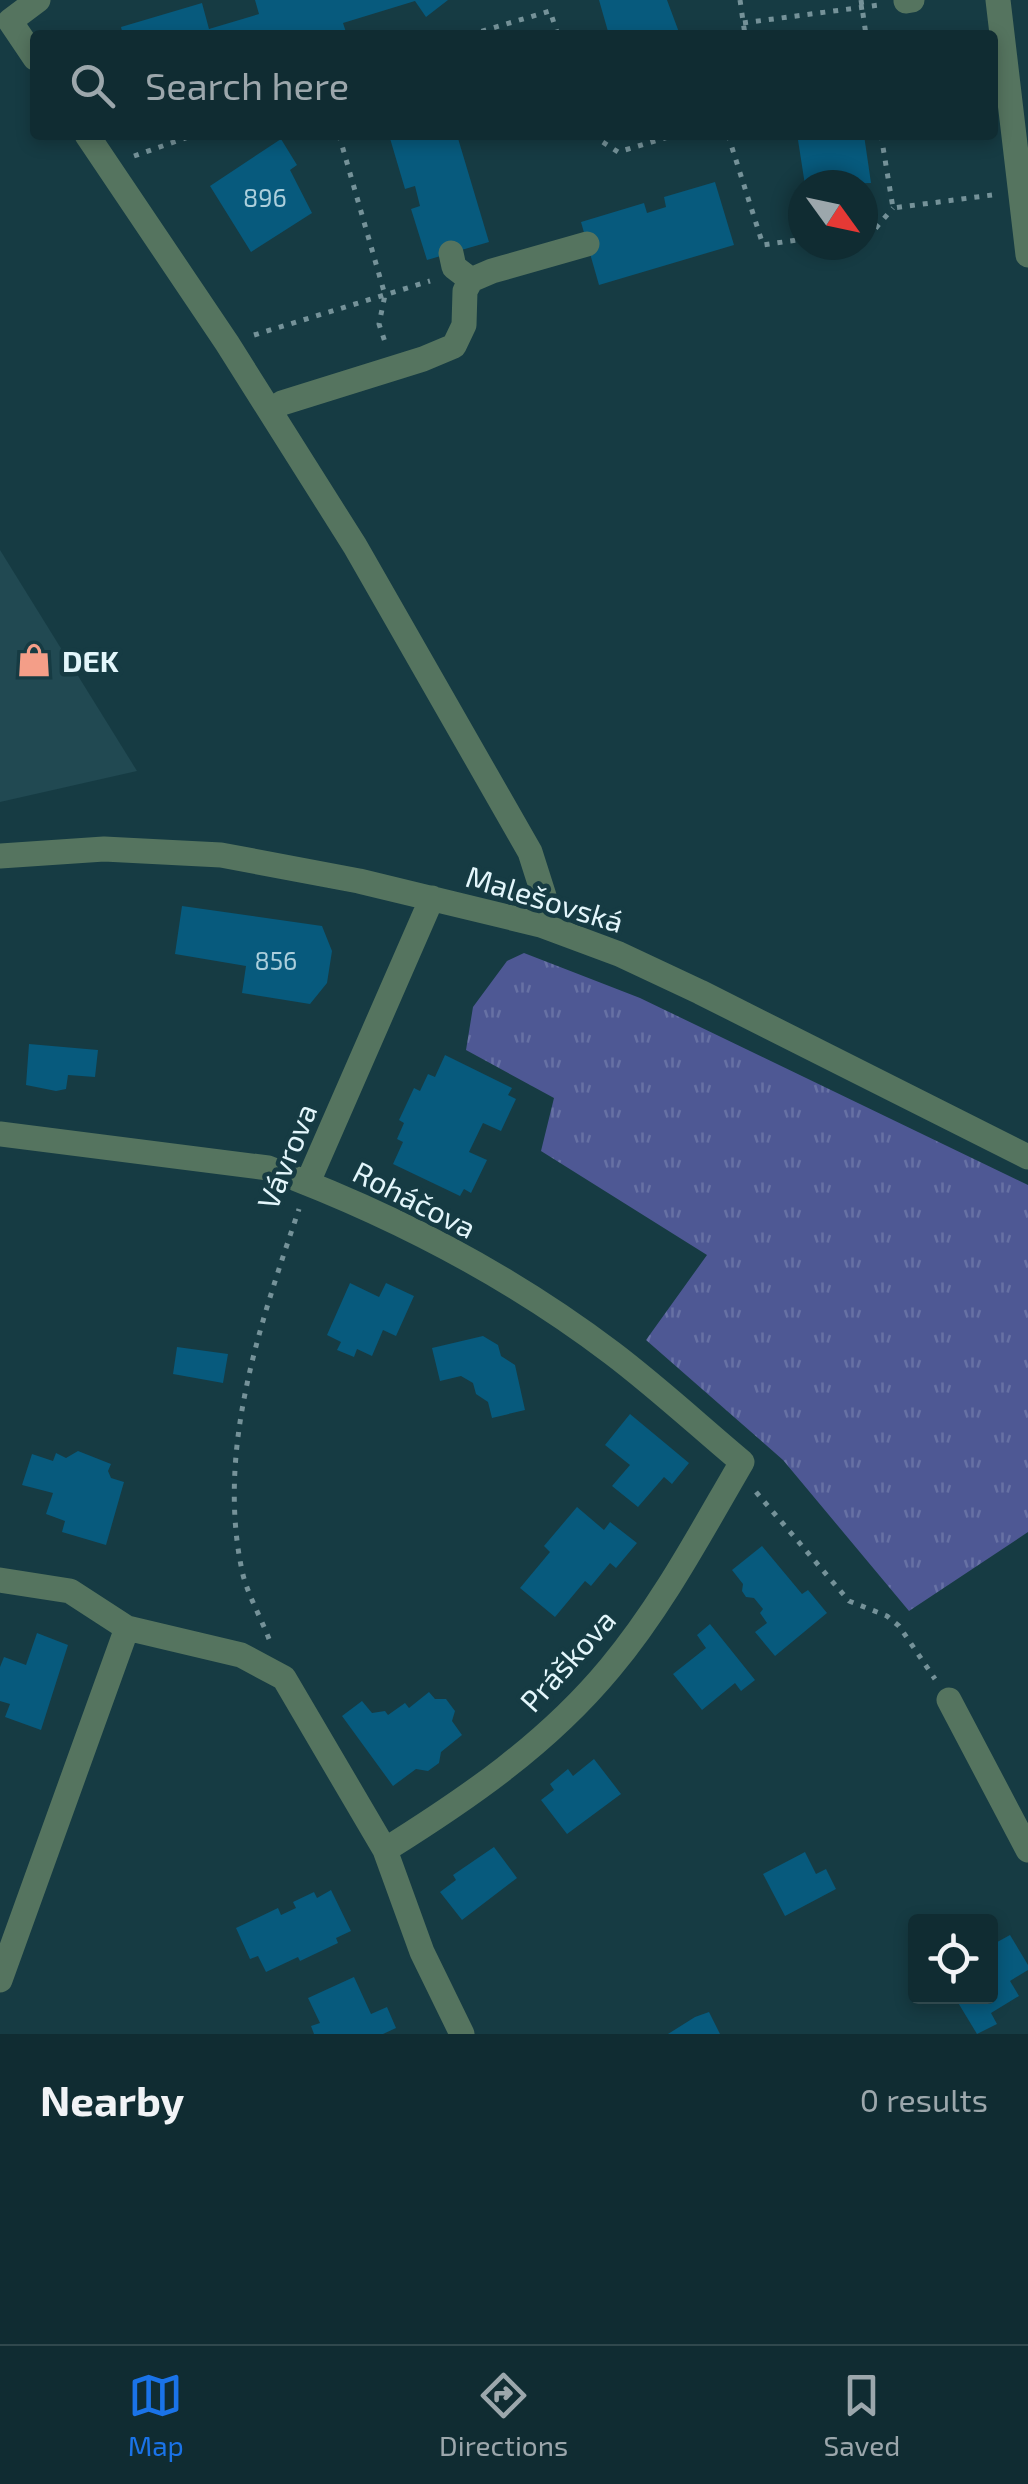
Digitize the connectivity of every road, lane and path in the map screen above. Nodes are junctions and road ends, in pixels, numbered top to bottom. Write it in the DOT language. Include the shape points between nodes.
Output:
graph roads {
  1 [pos="38,0"];
  2 [pos="740,0"];
  3 [pos="910,0"];
  4 [pos="998,0"];
  5 [pos="861,4"];
  6 [pos="744,23"];
  7 [pos="485,30"];
  8 [pos="556,30"];
  9 [pos="745,30"];
  10 [pos="865,30"];
  11 [pos="30,51"];
  12 [pos="90,140"];
  13 [pos="181,140"];
  14 [pos="340,140"];
  15 [pos="600,140"];
  16 [pos="658,140"];
  17 [pos="730,140"];
  18 [pos="883,140"];
  19 [pos="108,167"];
  20 [pos="1020,192"];
  21 [pos="893,208"];
  22 [pos="878,225"];
  23 [pos="788,241"];
  24 [pos="587,244"];
  25 [pos="1027,249"];
  26 [pos="459,267"];
  27 [pos="385,295"];
  28 [pos="227,343"];
  29 [pos="395,368"];
  30 [pos="270,410"];
  31 [pos="0,856"];
  32 [pos="432,898"];
  33 [pos="541,925"];
  34 [pos="0,1134"];
  35 [pos="1028,1157"];
  36 [pos="308,1182"];
  37 [pos="742,1462"];
  38 [pos="0,1580"];
  39 [pos="127,1628"];
  40 [pos="284,1678"];
  41 [pos="949,1700"];
  42 [pos="386,1850"];
  43 [pos="1028,1850"];
  44 [pos="0,1980"];
  45 [pos="462,2034"];
  1 -- 11 [label="street" via="10,21"];
  2 -- 6 [label="path"];
  3 -- 5 [label="path"];
  4 -- 20 [label="street"];
  5 -- 6 [label="path"];
  5 -- 10 [label="path"];
  6 -- 9 [label="path"];
  7 -- 8 [label="path" via="550,11"];
  12 -- 19 [label="street"];
  13 -- 19 [label="path"];
  14 -- 27 [label="path"];
  15 -- 16 [label="path" via="618,152"];
  17 -- 23 [label="path" via="762,245"];
  18 -- 21 [label="path"];
  19 -- 28 [label="street"];
  20 -- 21 [label="path"];
  20 -- 25 [label="street"];
  21 -- 22 [label="path"];
  24 -- 26 [label="street" via="492,271"];
  26 -- 27 [label="path"];
  26 -- 29 [label="street" via="464,325 454,346"];
  27 -- 28 [label="path"];
  27 -- 29 [label="path" via="379,324"];
  28 -- 30 [label="street"];
  29 -- 30 [label="street"];
  30 -- 33 [label="street" via="530,852 544,896"];
  31 -- 32 [label="street, Malešovská" via="104,849 220,855"];
  32 -- 33 [label="street, Malešovská"];
  32 -- 36 [label="street, Vávrova"];
  33 -- 35 [label="street, Malešovská" via="684,985"];
  34 -- 36 [label="street, Roháčova" via="268,1168"];
  36 -- 37 [label="street, Roháčova" via="418,1233 510,1286 612,1353"];
  36 -- 40 [label="path, Vávrova" via="258,1332 236,1451 234,1510 244,1577"];
  37 -- 41 [label="path" via="756,1492 849,1601 898,1626"];
  37 -- 42 [label="street, Práškova" via="659,1603 610,1668 554,1728 474,1795"];
  38 -- 39 [label="street" via="70,1591"];
  39 -- 40 [label="street" via="241,1655"];
  39 -- 44 [label="street"];
  40 -- 42 [label="street"];
  41 -- 43 [label="street"];
  42 -- 45 [label="street" via="422,1952"];
}
